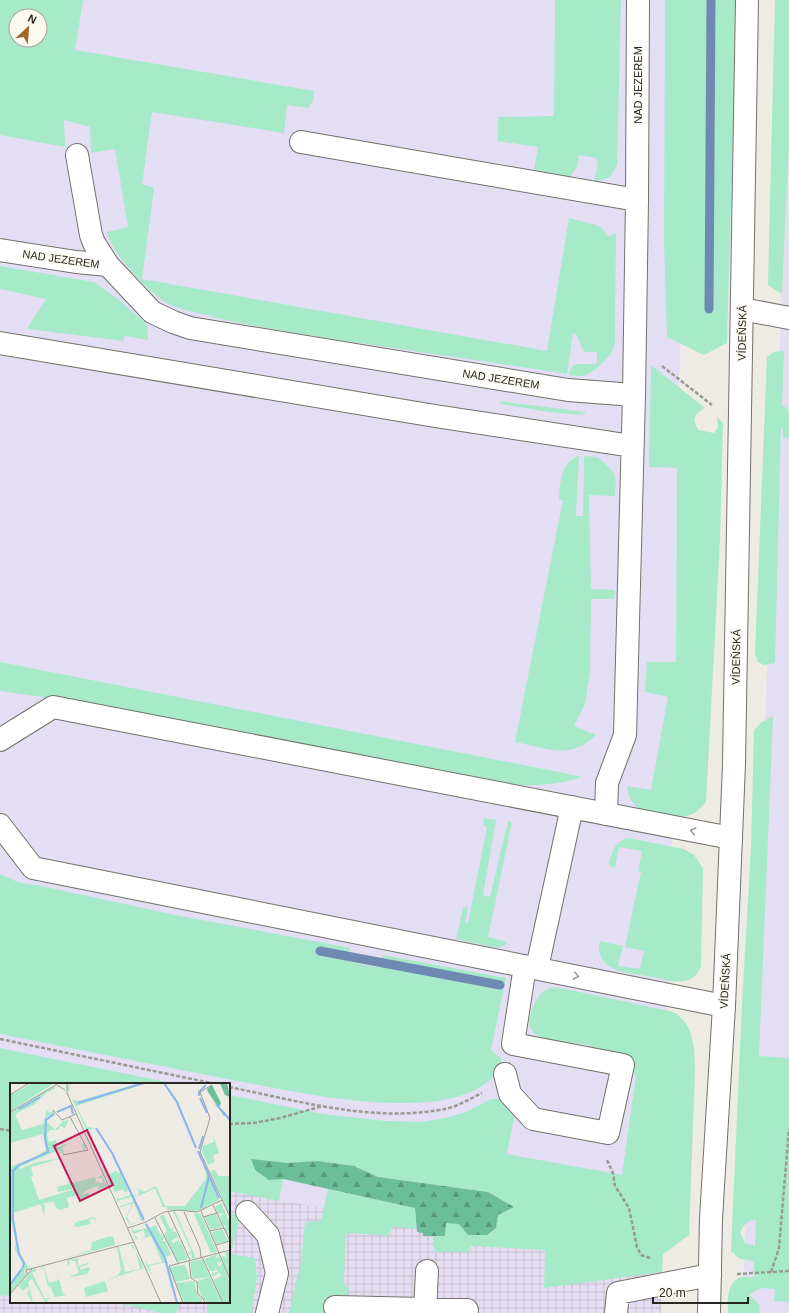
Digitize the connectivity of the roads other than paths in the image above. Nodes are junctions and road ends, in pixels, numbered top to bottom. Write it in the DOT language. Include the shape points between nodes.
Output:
graph roads {
  1 [pos="638,0"];
  2 [pos="747,0"];
  3 [pos="301,142"];
  4 [pos="77,155"];
  5 [pos="637,200"];
  6 [pos="0,250"];
  7 [pos="108,265"];
  8 [pos="742,309"];
  9 [pos="789,318"];
  10 [pos="0,343"];
  11 [pos="634,395"];
  12 [pos="632,446"];
  13 [pos="0,740"];
  14 [pos="572,807"];
  15 [pos="606,814"];
  16 [pos="0,825"];
  17 [pos="731,838"];
  18 [pos="531,967"];
  19 [pos="724,1006"];
  20 [pos="505,1074"];
  21 [pos="247,1212"];
  22 [pos="427,1271"];
  23 [pos="710,1276"];
  24 [pos="335,1307"];
  25 [pos="467,1310"];
  26 [pos="425,1311"];
  27 [pos="267,1313"];
  28 [pos="616,1313"];
  29 [pos="709,1313"];
  1 -- 5 [label="main road, NAD JEZEREM"];
  2 -- 8 [label="main road, VÍDEŇSKÁ"];
  3 -- 5 [label="main road"];
  4 -- 7 [label="main road" via="91,235"];
  5 -- 11 [label="main road, NAD JEZEREM"];
  6 -- 7 [label="main road, NAD JEZEREM"];
  7 -- 11 [label="main road, NAD JEZEREM" via="152,312 190,328 568,390"];
  8 -- 9 [label="main road"];
  8 -- 17 [label="main road, VÍDEŇSKÁ"];
  10 -- 12 [label="main road" via="435,416"];
  11 -- 12 [label="main road"];
  12 -- 15 [label="main road" via="625,735 607,783"];
  13 -- 14 [label="main road" via="53,707"];
  14 -- 15 [label="main road"];
  14 -- 18 [label="main road"];
  17 -- 15 [label="main road, one-way"];
  16 -- 18 [label="main road" via="33,868"];
  17 -- 19 [label="main road, VÍDEŇSKÁ"];
  18 -- 19 [label="main road, one-way"];
  18 -- 20 [label="main road" via="513,1044 623,1065 608,1133 533,1119 510,1094"];
  19 -- 23 [label="main road, VÍDEŇSKÁ"];
  21 -- 27 [label="main road" via="268,1235 277,1274"];
  22 -- 26 [label="main road"];
  23 -- 28 [label="main road" via="618,1293"];
  23 -- 29 [label="main road, VÍDEŇSKÁ"];
  24 -- 26 [label="main road"];
  25 -- 26 [label="main road"];
}
